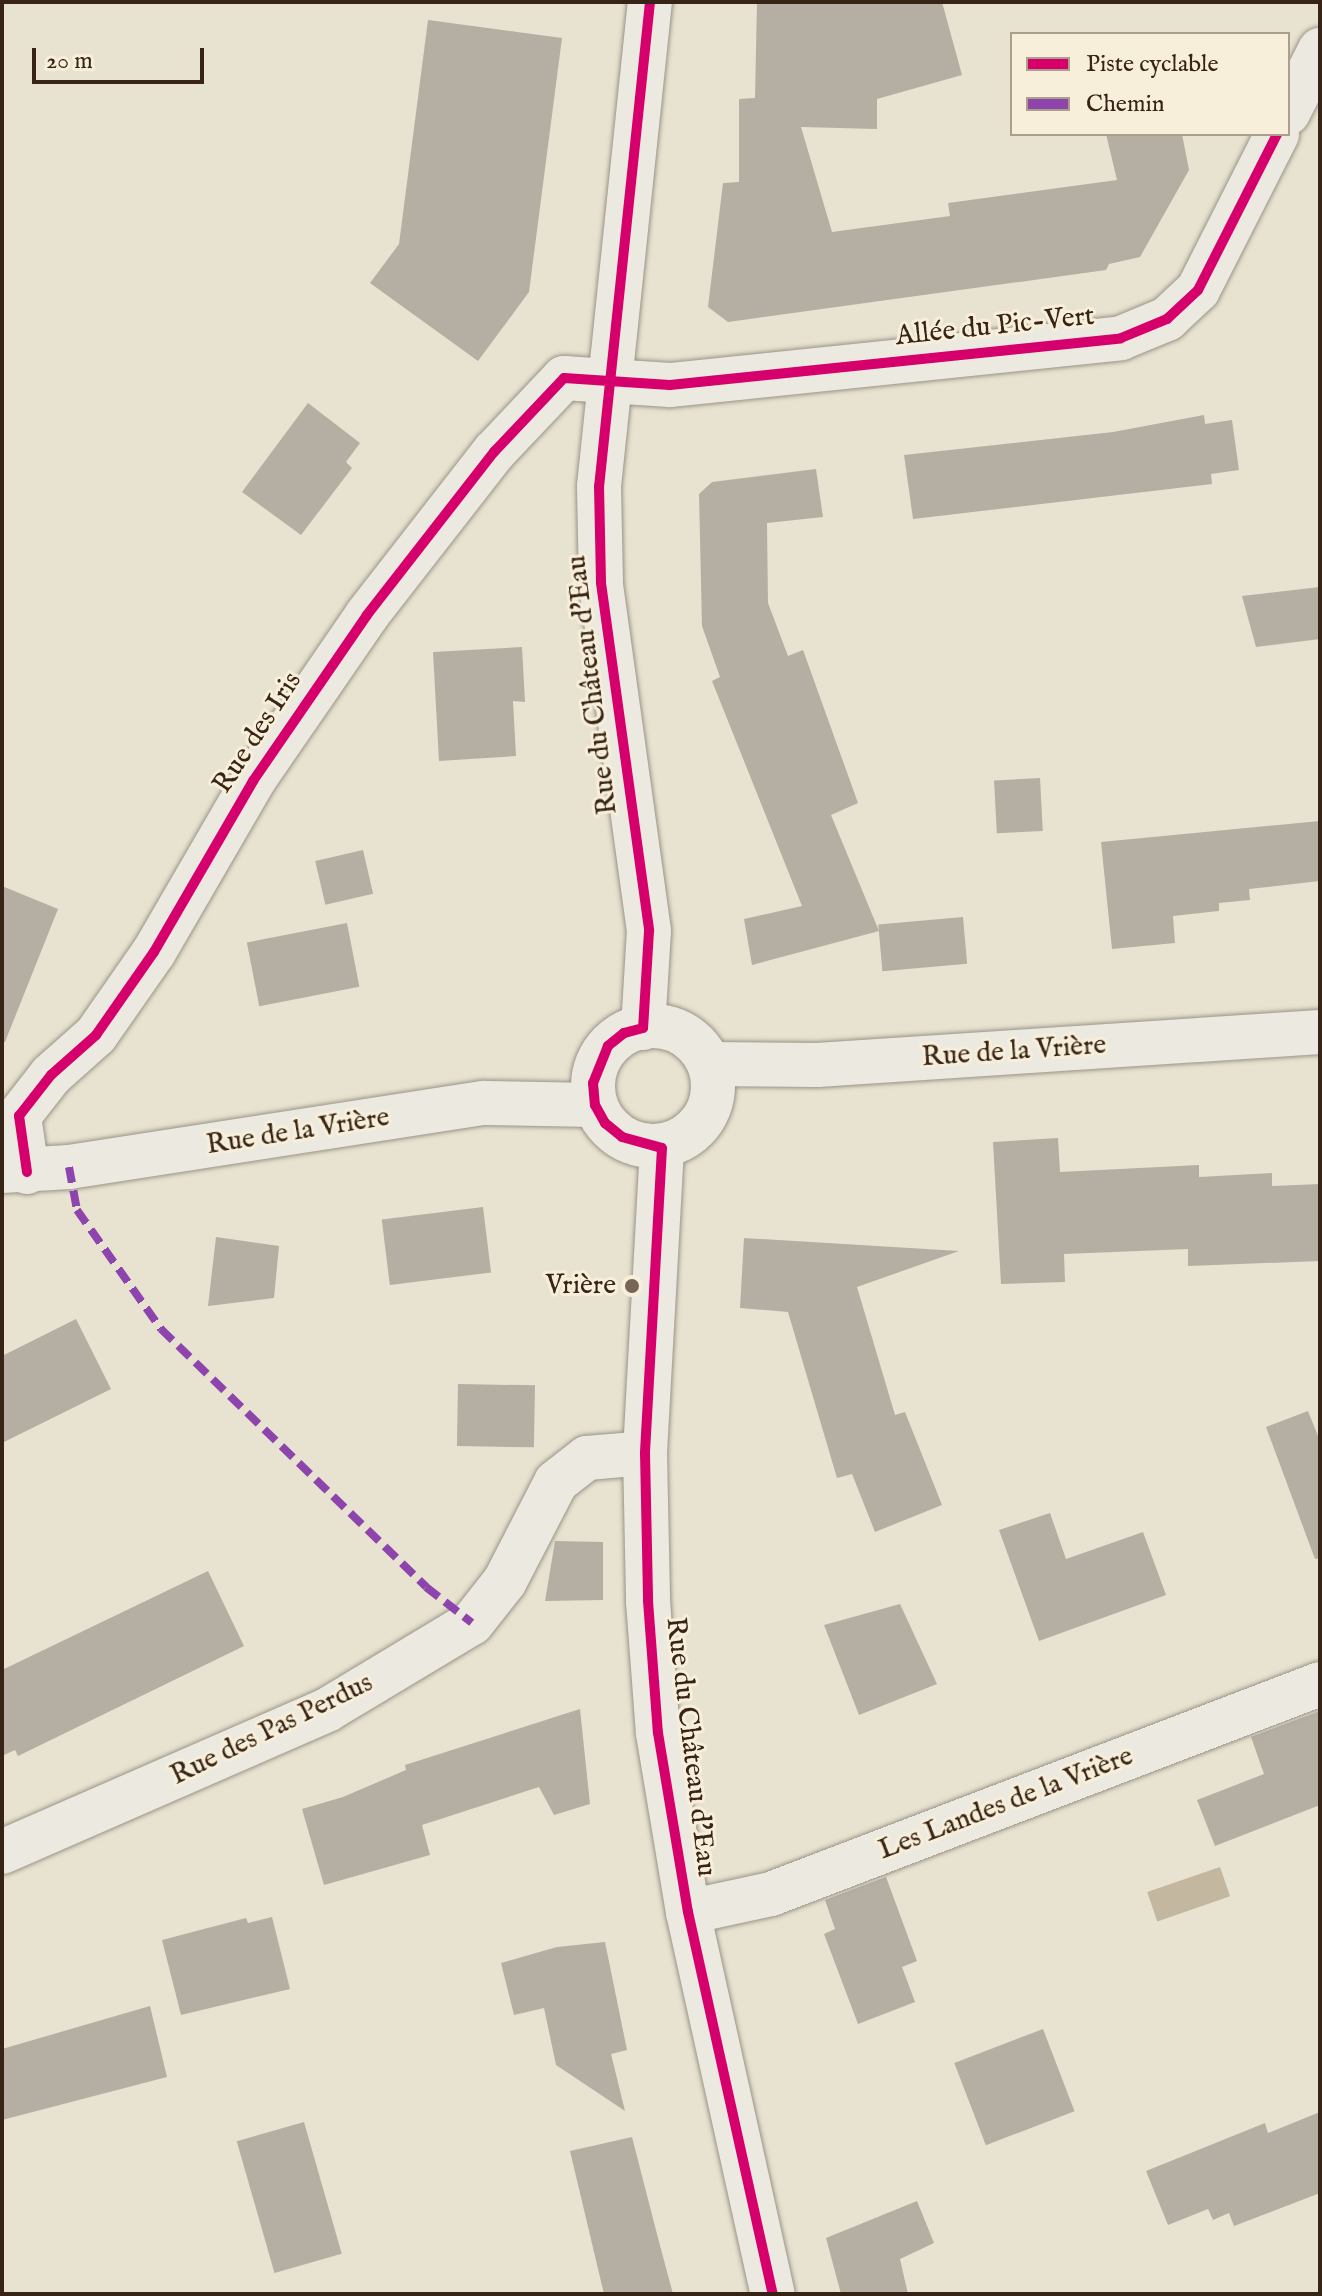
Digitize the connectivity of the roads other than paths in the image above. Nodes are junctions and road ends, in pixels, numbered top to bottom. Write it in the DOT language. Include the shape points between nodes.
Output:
graph roads {
  1 [pos="650,2"];
  2 [pos="1320,50"];
  3 [pos="1290,109"];
  4 [pos="1276,136"];
  5 [pos="608,382"];
  6 [pos="643,1028"];
  7 [pos="1320,1032"];
  8 [pos="709,1064"];
  9 [pos="595,1105"];
  10 [pos="10,1111"];
  11 [pos="662,1148"];
  12 [pos="14,1172"];
  13 [pos="645,1453"];
  14 [pos="1320,1684"];
  15 [pos="2,1852"];
  16 [pos="688,1912"];
  17 [pos="773,2294"];
  1 -- 5 [label="street, Rue du Château d'Eau"];
  2 -- 3 [label="street"];
  4 -- 5 [label="street, Allée du Pic-Vert" via="1198,290 1167,319 1121,338 670,385"];
  5 -- 6 [label="street, Rue du Château d'Eau" via="599,486 601,583 649,931"];
  5 -- 10 [label="street, Rue des Iris" via="564,378 494,452 316,687 253,781 154,952 96,1035"];
  6 -- 8 [label="street" via="664,1026 682,1033"];
  6 -- 9 [label="street" via="624,1033 597,1064"];
  7 -- 8 [label="street, Rue de la Vrière" via="817,1065"];
  8 -- 11 [label="street" via="710,1105 684,1138"];
  9 -- 11 [label="street" via="622,1137"];
  9 -- 12 [label="street, Rue de la Vrière" via="484,1103"];
  10 -- 12 [label="street, Rue des Iris"];
  11 -- 13 [label="street, Rue du Château d'Eau"];
  13 -- 15 [label="street, Rue des Pas Perdus" via="587,1458 556,1482 505,1581 472,1623 327,1710"];
  13 -- 16 [label="street, Rue du Château d'Eau" via="658,1733"];
  14 -- 16 [label="street, Les Landes de la Vrière" via="771,1894"];
  16 -- 17 [label="street, Rue du Château d'Eau"];
}
